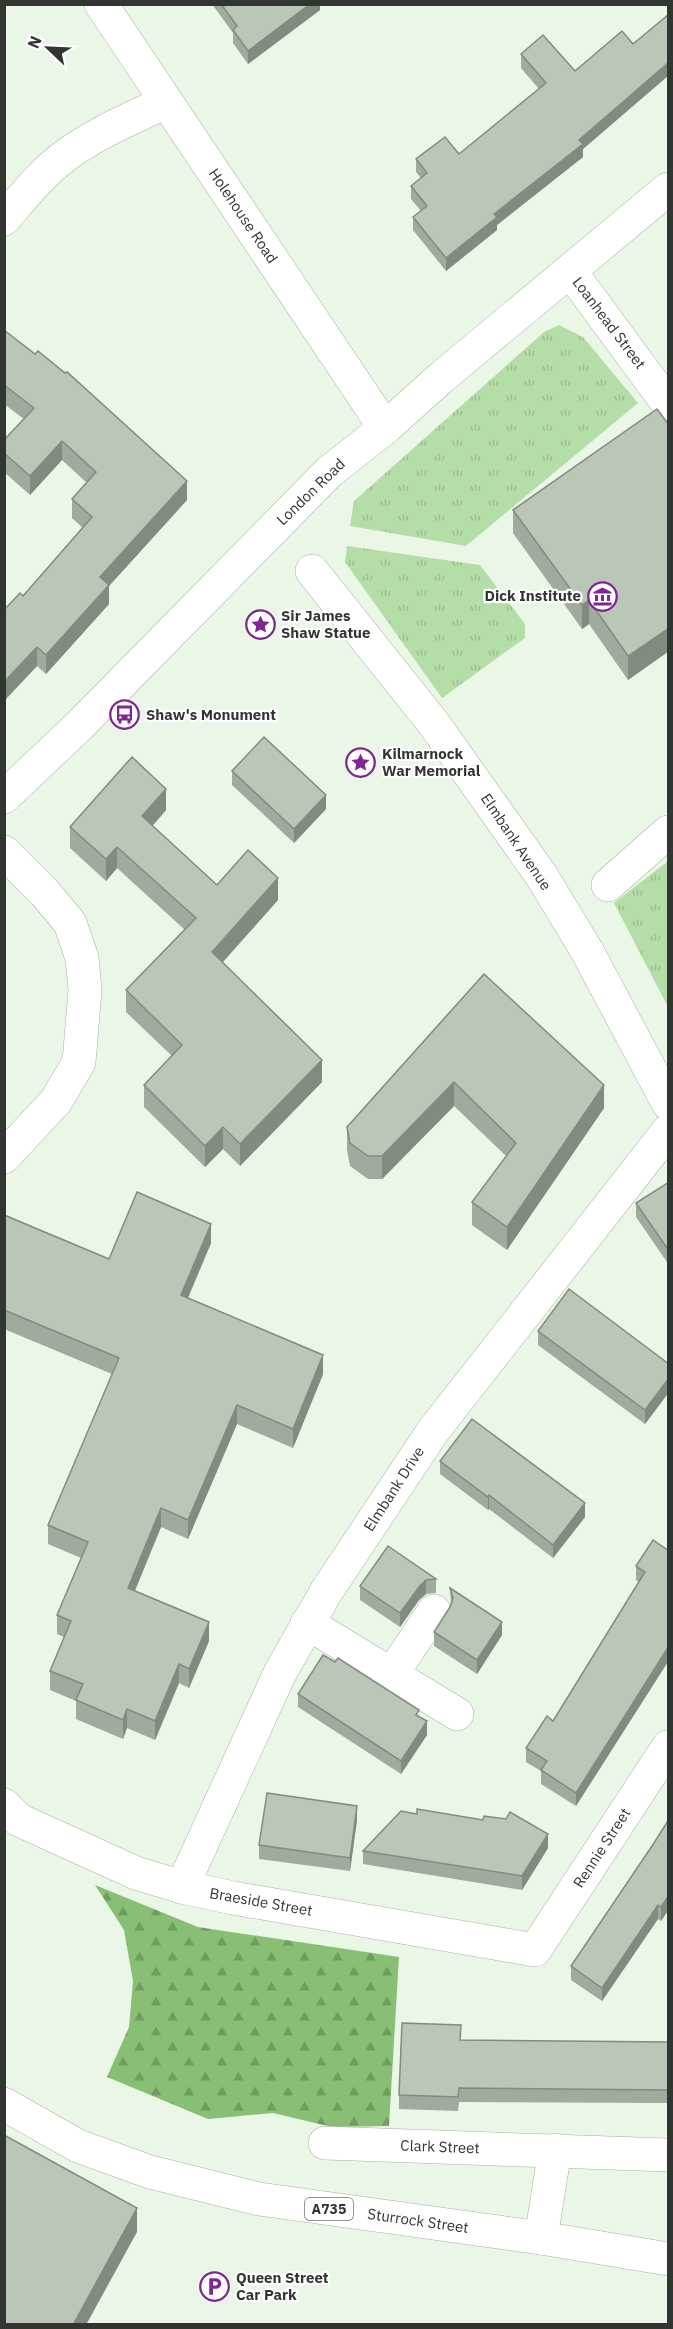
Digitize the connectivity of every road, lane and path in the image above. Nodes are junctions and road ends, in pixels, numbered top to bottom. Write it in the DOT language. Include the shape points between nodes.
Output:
graph roads {
  1 [pos="101,4"];
  2 [pos="166,102"];
  3 [pos="669,189"];
  4 [pos="4,219"];
  5 [pos="570,271"];
  6 [pos="669,404"];
  7 [pos="385,428"];
  8 [pos="312,571"];
  9 [pos="4,797"];
  10 [pos="669,832"];
  11 [pos="4,852"];
  12 [pos="608,885"];
  13 [pos="669,1103"];
  14 [pos="669,1131"];
  15 [pos="4,1157"];
  16 [pos="434,1611"];
  17 [pos="308,1623"];
  18 [pos="392,1674"];
  19 [pos="457,1714"];
  20 [pos="669,1747"];
  21 [pos="4,1805"];
  22 [pos="182,1887"];
  23 [pos="535,1950"];
  24 [pos="4,2104"];
  25 [pos="325,2143"];
  26 [pos="555,2150"];
  27 [pos="669,2156"];
  28 [pos="541,2238"];
  29 [pos="669,2259"];
  1 -- 2 [label="street, Holehouse Road"];
  2 -- 4 [label="street" via="104,131 64,156"];
  2 -- 7 [label="street, Holehouse Road"];
  3 -- 5 [label="street, London Road"];
  5 -- 6 [label="street, Loanhead Street"];
  5 -- 7 [label="street, London Road"];
  7 -- 9 [label="street, London Road" via="329,472"];
  8 -- 13 [label="street, Elmbank Avenue" via="434,724 540,875 587,951"];
  10 -- 12 [label="street"];
  11 -- 15 [label="street" via="70,923 82,958 85,990 79,1062 56,1101"];
  14 -- 17 [label="street, Elmbank Drive" via="433,1431"];
  16 -- 18 [label="street"];
  17 -- 18 [label="street"];
  17 -- 22 [label="street, Elmbank Drive" via="280,1673"];
  18 -- 19 [label="street"];
  20 -- 23 [label="street, Rennie Street"];
  21 -- 22 [label="street, Braeside Street" via="19,1820 136,1873"];
  22 -- 23 [label="street, Braeside Street"];
  24 -- 28 [label="street, Sturrock Street / A735" via="78,2146 150,2172 248,2196"];
  25 -- 26 [label="street, Clark Street"];
  26 -- 27 [label="street, Clark Street"];
  26 -- 28 [label="street"];
  28 -- 29 [label="street, Sturrock Street / A735"];
}
